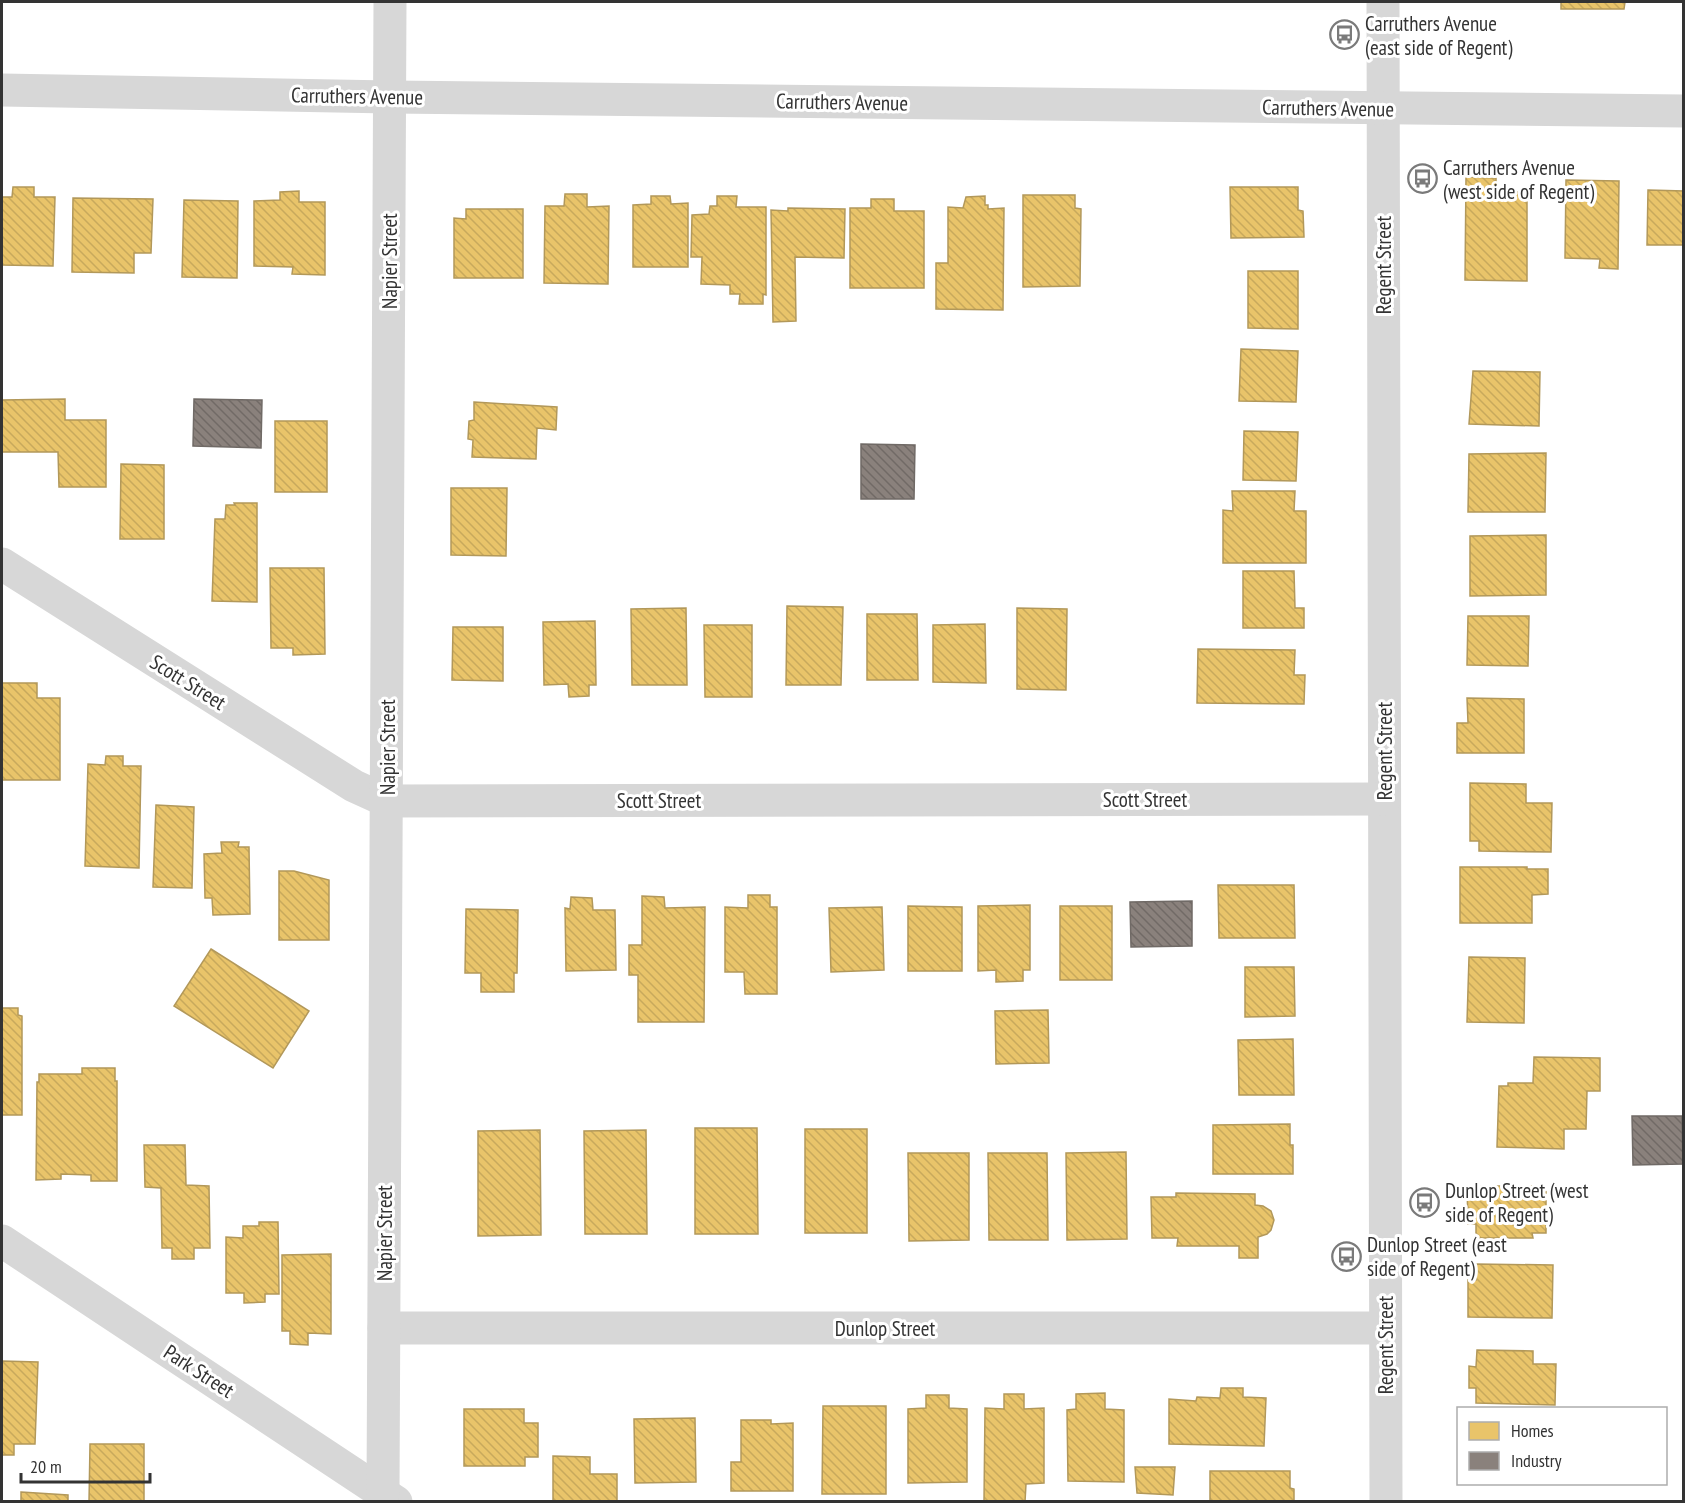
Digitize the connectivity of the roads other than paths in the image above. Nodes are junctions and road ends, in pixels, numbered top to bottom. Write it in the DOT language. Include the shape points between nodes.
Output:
graph roads {
  1 [pos="390,2"];
  2 [pos="1383,2"];
  3 [pos="2,90"];
  4 [pos="390,97"];
  5 [pos="1383,108"];
  6 [pos="1683,111"];
  7 [pos="2,564"];
  8 [pos="1384,799"];
  9 [pos="387,801"];
  10 [pos="2,1241"];
  11 [pos="384,1328"];
  12 [pos="1385,1328"];
  13 [pos="389,1497"];
  14 [pos="1386,1502"];
  1 -- 4 [label="street, Napier Street"];
  2 -- 5 [label="street, Regent Street"];
  3 -- 4 [label="street, Carruthers Avenue"];
  4 -- 5 [label="street, Carruthers Avenue"];
  4 -- 9 [label="street, Napier Street"];
  5 -- 6 [label="street, Carruthers Avenue"];
  5 -- 8 [label="street, Regent Street"];
  7 -- 9 [label="street, Scott Street" via="354,786"];
  8 -- 9 [label="street, Scott Street"];
  8 -- 12 [label="street, Regent Street"];
  9 -- 11 [label="street, Napier Street"];
  10 -- 13 [label="street, Park Street"];
  11 -- 12 [label="street, Dunlop Street"];
  11 -- 13 [label="street, Napier Street"];
  12 -- 14 [label="street, Regent Street"];
}
